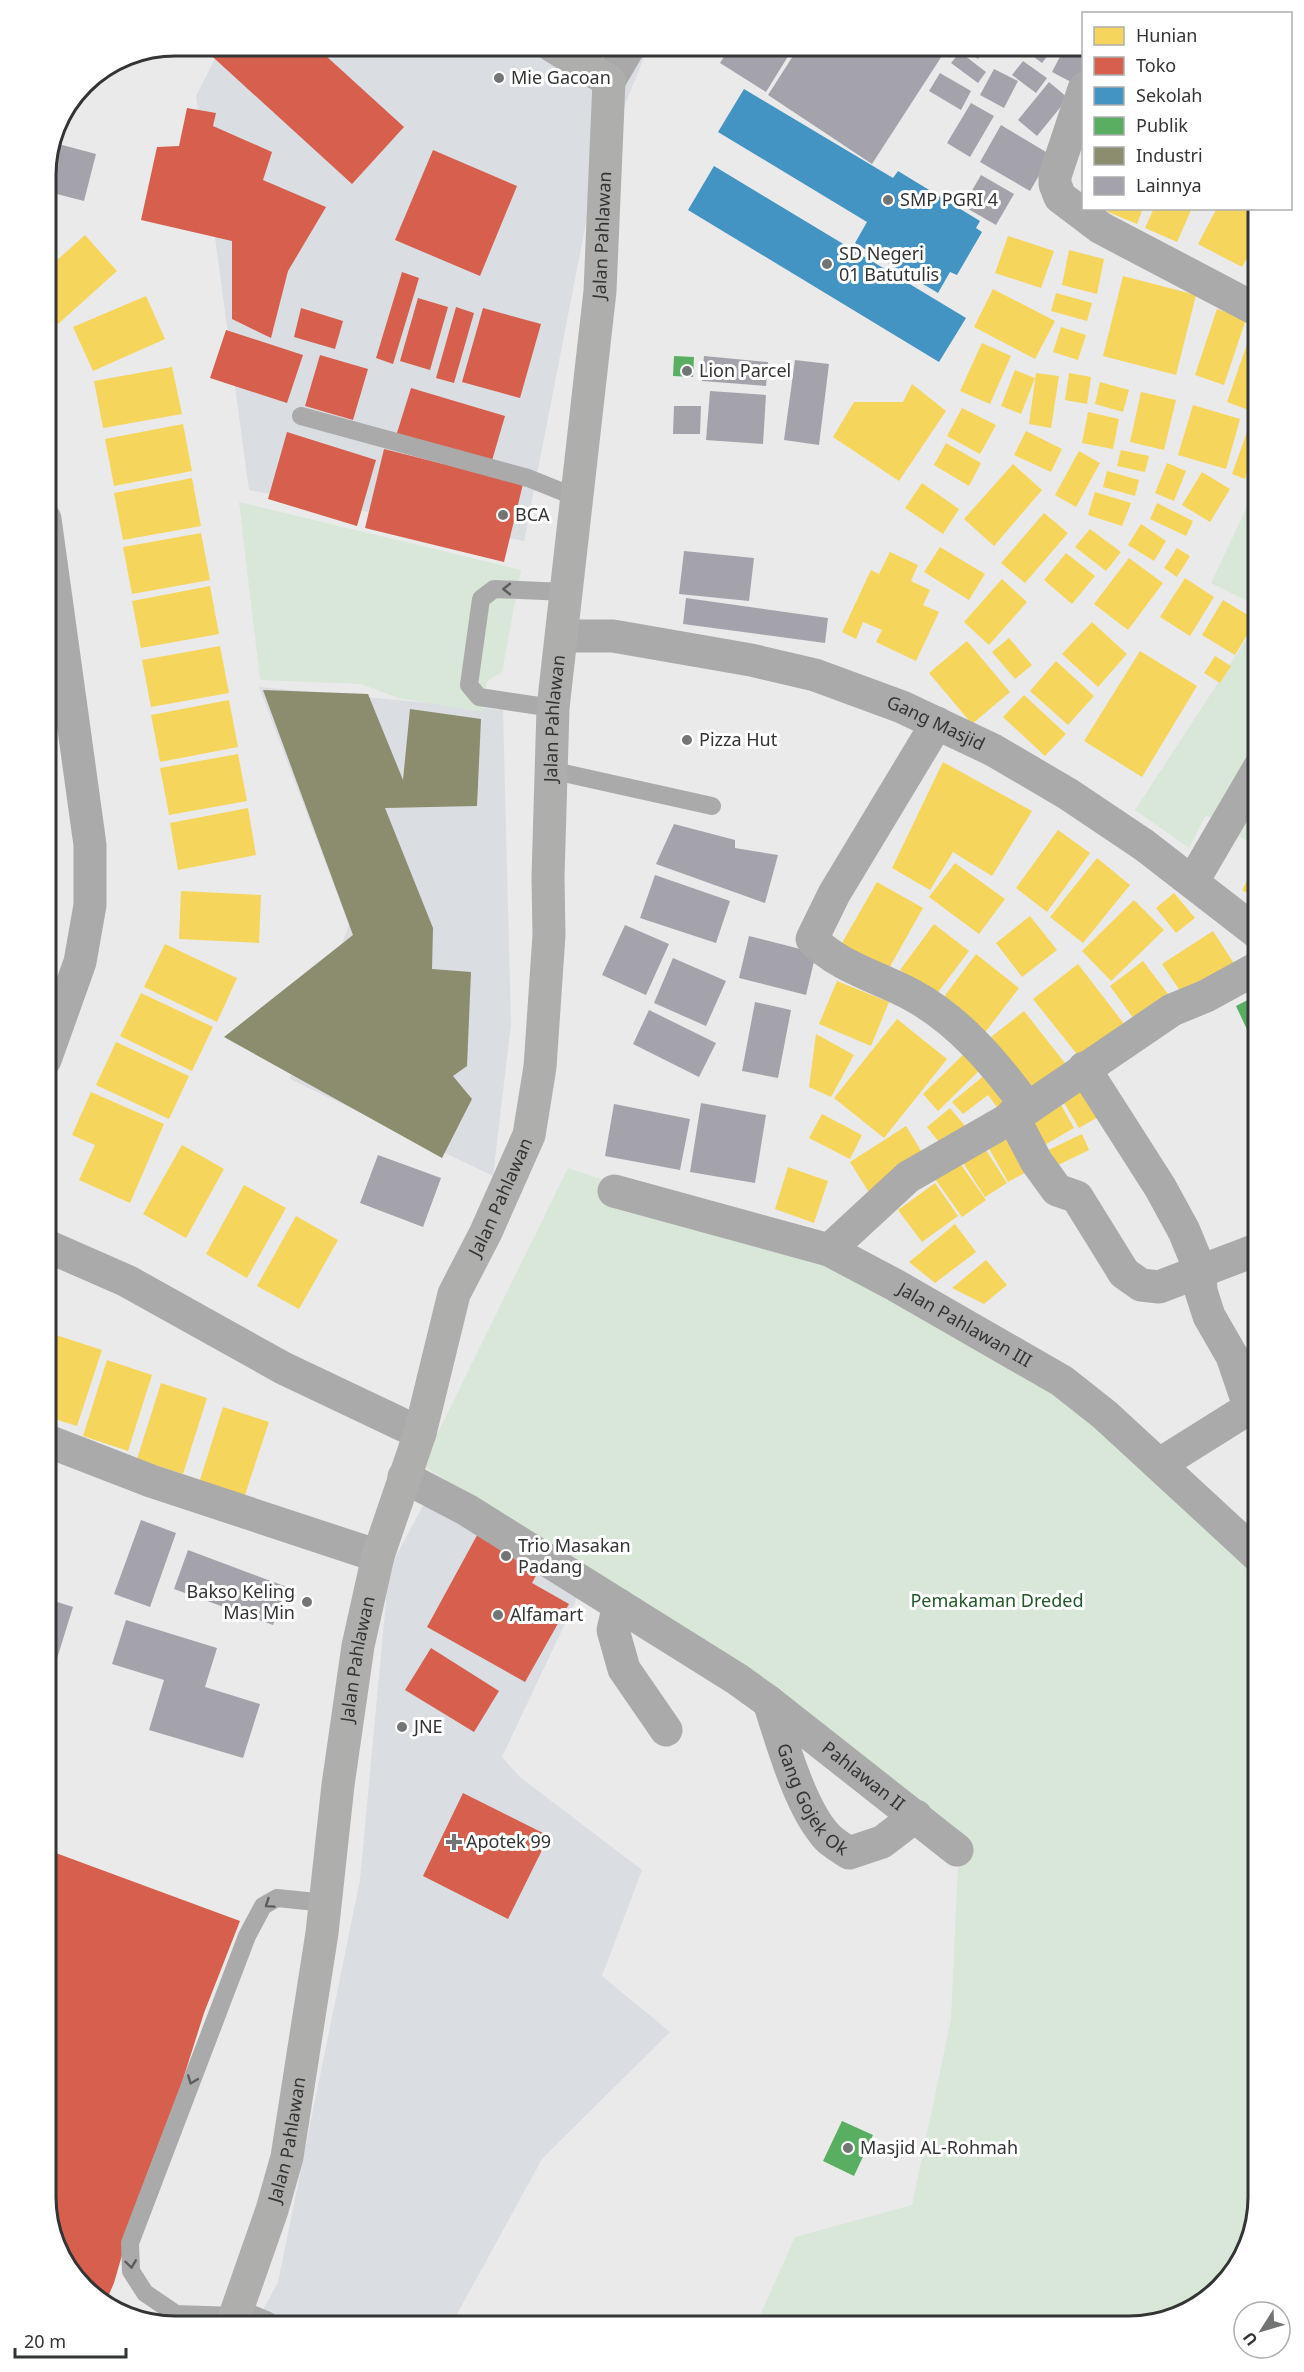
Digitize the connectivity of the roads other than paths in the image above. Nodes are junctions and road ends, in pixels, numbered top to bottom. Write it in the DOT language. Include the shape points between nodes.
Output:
graph roads {
  1 [pos="569,56"];
  2 [pos="624,56"];
  3 [pos="609,81"];
  4 [pos="1082,91"];
  5 [pos="1248,305"];
  6 [pos="301,416"];
  7 [pos="578,498"];
  8 [pos="566,592"];
  9 [pos="56,599"];
  10 [pos="562,636"];
  11 [pos="553,708"];
  12 [pos="937,723"];
  13 [pos="550,770"];
  14 [pos="1248,787"];
  15 [pos="712,806"];
  16 [pos="1193,881"];
  17 [pos="1248,926"];
  18 [pos="1248,973"];
  19 [pos="56,1029"];
  20 [pos="1083,1068"];
  21 [pos="1020,1111"];
  22 [pos="614,1191"];
  23 [pos="56,1250"];
  24 [pos="829,1250"];
  25 [pos="1248,1252"];
  26 [pos="1200,1270"];
  27 [pos="420,1433"];
  28 [pos="56,1444"];
  29 [pos="1160,1464"];
  30 [pos="404,1477"];
  31 [pos="1248,1547"];
  32 [pos="378,1556"];
  33 [pos="619,1605"];
  34 [pos="769,1702"];
  35 [pos="666,1730"];
  36 [pos="916,1816"];
  37 [pos="957,1850"];
  38 [pos="326,1903"];
  39 [pos="191,2316"];
  40 [pos="245,2316"];
  1 -- 3 [label="main road"];
  2 -- 3 [label="main road, Jalan Pahlawan"];
  3 -- 7 [label="main road, Jalan Pahlawan" via="600,291"];
  4 -- 5 [label="street" via="1055,176 1060,197 1101,228"];
  6 -- 7 [label="lane" via="528,478"];
  7 -- 8 [label="main road, Jalan Pahlawan"];
  8 -- 10 [label="main road, Jalan Pahlawan"];
  8 -- 11 [label="lane, one-way" via="494,590 482,599 469,685 479,697"];
  9 -- 19 [label="street" via="90,845 90,904 80,962"];
  10 -- 11 [label="main road, Jalan Pahlawan"];
  10 -- 12 [label="street, Gang Masjid" via="613,636 787,668 841,683"];
  11 -- 13 [label="main road, Jalan Pahlawan"];
  12 -- 16 [label="street, Gang Masjid" via="1068,794"];
  12 -- 21 [label="street" via="839,885 812,939 825,954 913,995 934,1009 992,1060"];
  13 -- 15 [label="lane"];
  13 -- 27 [label="main road, Jalan Pahlawan" via="549,935 540,1067 529,1135 454,1294"];
  14 -- 16 [label="street"];
  16 -- 17 [label="street, Gang Masjid"];
  18 -- 20 [label="street" via="1172,1010"];
  20 -- 21 [label="street"];
  20 -- 26 [label="street" via="1160,1187"];
  21 -- 24 [label="street" via="908,1177"];
  21 -- 26 [label="street" via="1036,1161 1057,1190 1077,1197 1124,1273 1142,1285 1159,1287"];
  22 -- 24 [label="street, Jalan Pahlawan III"];
  23 -- 27 [label="street" via="127,1281 283,1368"];
  24 -- 29 [label="street, Jalan Pahlawan III" via="1062,1381"];
  25 -- 26 [label="street"];
  26 -- 29 [label="street" via="1201,1291 1209,1316 1232,1356 1248,1403 1244,1412"];
  27 -- 30 [label="main road, Jalan Pahlawan"];
  28 -- 32 [label="street" via="150,1481"];
  29 -- 31 [label="street, Jalan Pahlawan III"];
  30 -- 32 [label="main road, Jalan Pahlawan"];
  30 -- 33 [label="street, Pahlawan II" via="467,1510"];
  32 -- 38 [label="main road, Jalan Pahlawan" via="358,1647"];
  33 -- 34 [label="street, Pahlawan II"];
  33 -- 35 [label="street" via="613,1630 624,1669"];
  34 -- 36 [label="street, Pahlawan II"];
  34 -- 36 [label="street, Gang Gojek Ok" via="810,1813 835,1844 849,1853 882,1842"];
  36 -- 37 [label="street, Pahlawan II"];
  38 -- 39 [label="lane, one-way" via="277,1898 263,1906 247,1936 130,2244 131,2271 145,2293 176,2314"];
  38 -- 40 [label="main road, Jalan Pahlawan" via="287,2157"];
}
